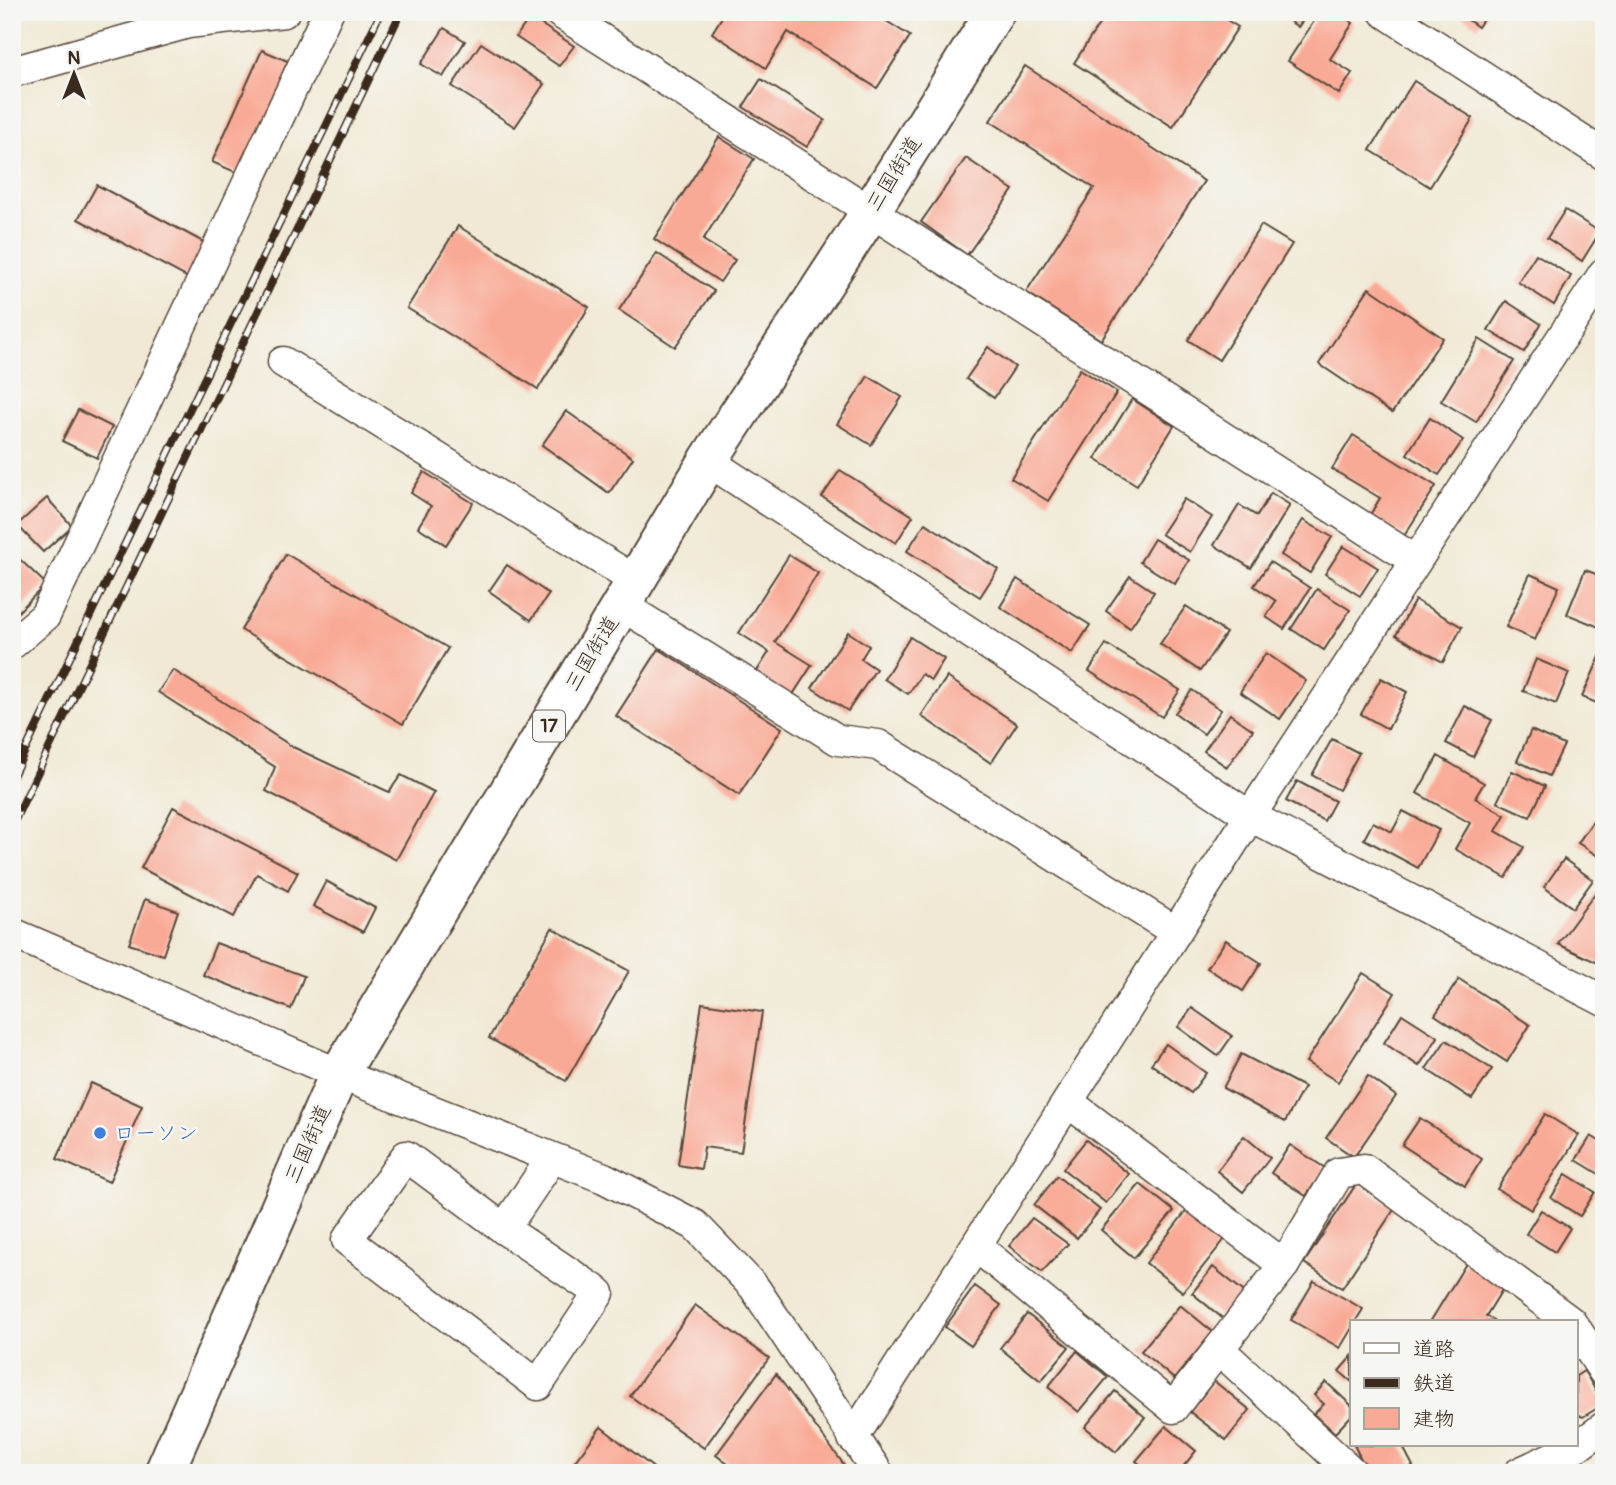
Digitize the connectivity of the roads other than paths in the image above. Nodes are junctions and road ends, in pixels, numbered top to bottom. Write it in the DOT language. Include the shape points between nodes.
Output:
graph roads {
  1 [pos="284,12"];
  2 [pos="328,12"];
  3 [pos="559,12"];
  4 [pos="995,12"];
  5 [pos="1384,12"];
  6 [pos="12,72"];
  7 [pos="1604,155"];
  8 [pos="871,211"];
  9 [pos="1604,274"];
  10 [pos="283,362"];
  11 [pos="708,461"];
  12 [pos="1416,561"];
  13 [pos="628,593"];
  14 [pos="12,644"];
  15 [pos="1250,816"];
  16 [pos="1176,932"];
  17 [pos="12,933"];
  18 [pos="1604,1001"];
  19 [pos="339,1074"];
  20 [pos="1068,1102"];
  21 [pos="552,1158"];
  22 [pos="504,1229"];
  23 [pos="976,1246"];
  24 [pos="1284,1265"];
  25 [pos="1568,1320"];
  26 [pos="1578,1332"];
  27 [pos="1219,1349"];
  28 [pos="1604,1372"];
  29 [pos="1604,1427"];
  30 [pos="853,1438"];
  31 [pos="1578,1445"];
  32 [pos="1577,1446"];
  33 [pos="164,1473"];
  34 [pos="878,1473"];
  35 [pos="1353,1473"];
  36 [pos="1519,1473"];
  1 -- 6 [label="street" via="188,23"];
  2 -- 14 [label="street" via="45,617"];
  3 -- 8 [label="street"];
  4 -- 8 [label="highway, 三国街道 / 17"];
  5 -- 7 [label="street"];
  8 -- 11 [label="highway, 三国街道 / 17"];
  8 -- 12 [label="street"];
  9 -- 12 [label="street"];
  10 -- 13 [label="street"];
  11 -- 13 [label="highway, 三国街道 / 17"];
  11 -- 15 [label="street"];
  12 -- 15 [label="street"];
  13 -- 16 [label="street" via="838,740 878,745"];
  13 -- 19 [label="highway, 三国街道 / 17"];
  15 -- 16 [label="street"];
  15 -- 18 [label="street"];
  16 -- 20 [label="street"];
  17 -- 19 [label="street"];
  19 -- 21 [label="street"];
  19 -- 33 [label="highway, 三国街道 / 17"];
  20 -- 23 [label="street"];
  20 -- 24 [label="street"];
  21 -- 22 [label="street"];
  21 -- 30 [label="street" via="604,1178 695,1225 754,1287"];
  22 -- 22 [label="street" via="406,1156 347,1240 538,1385 599,1293"];
  23 -- 27 [label="street" via="1173,1408"];
  23 -- 30 [label="street"];
  24 -- 25 [label="street" via="1339,1173 1364,1169"];
  24 -- 27 [label="street"];
  26 -- 28 [label="street"];
  27 -- 35 [label="street"];
  29 -- 31 [label="street"];
  30 -- 34 [label="street"];
  32 -- 36 [label="street"];
}
